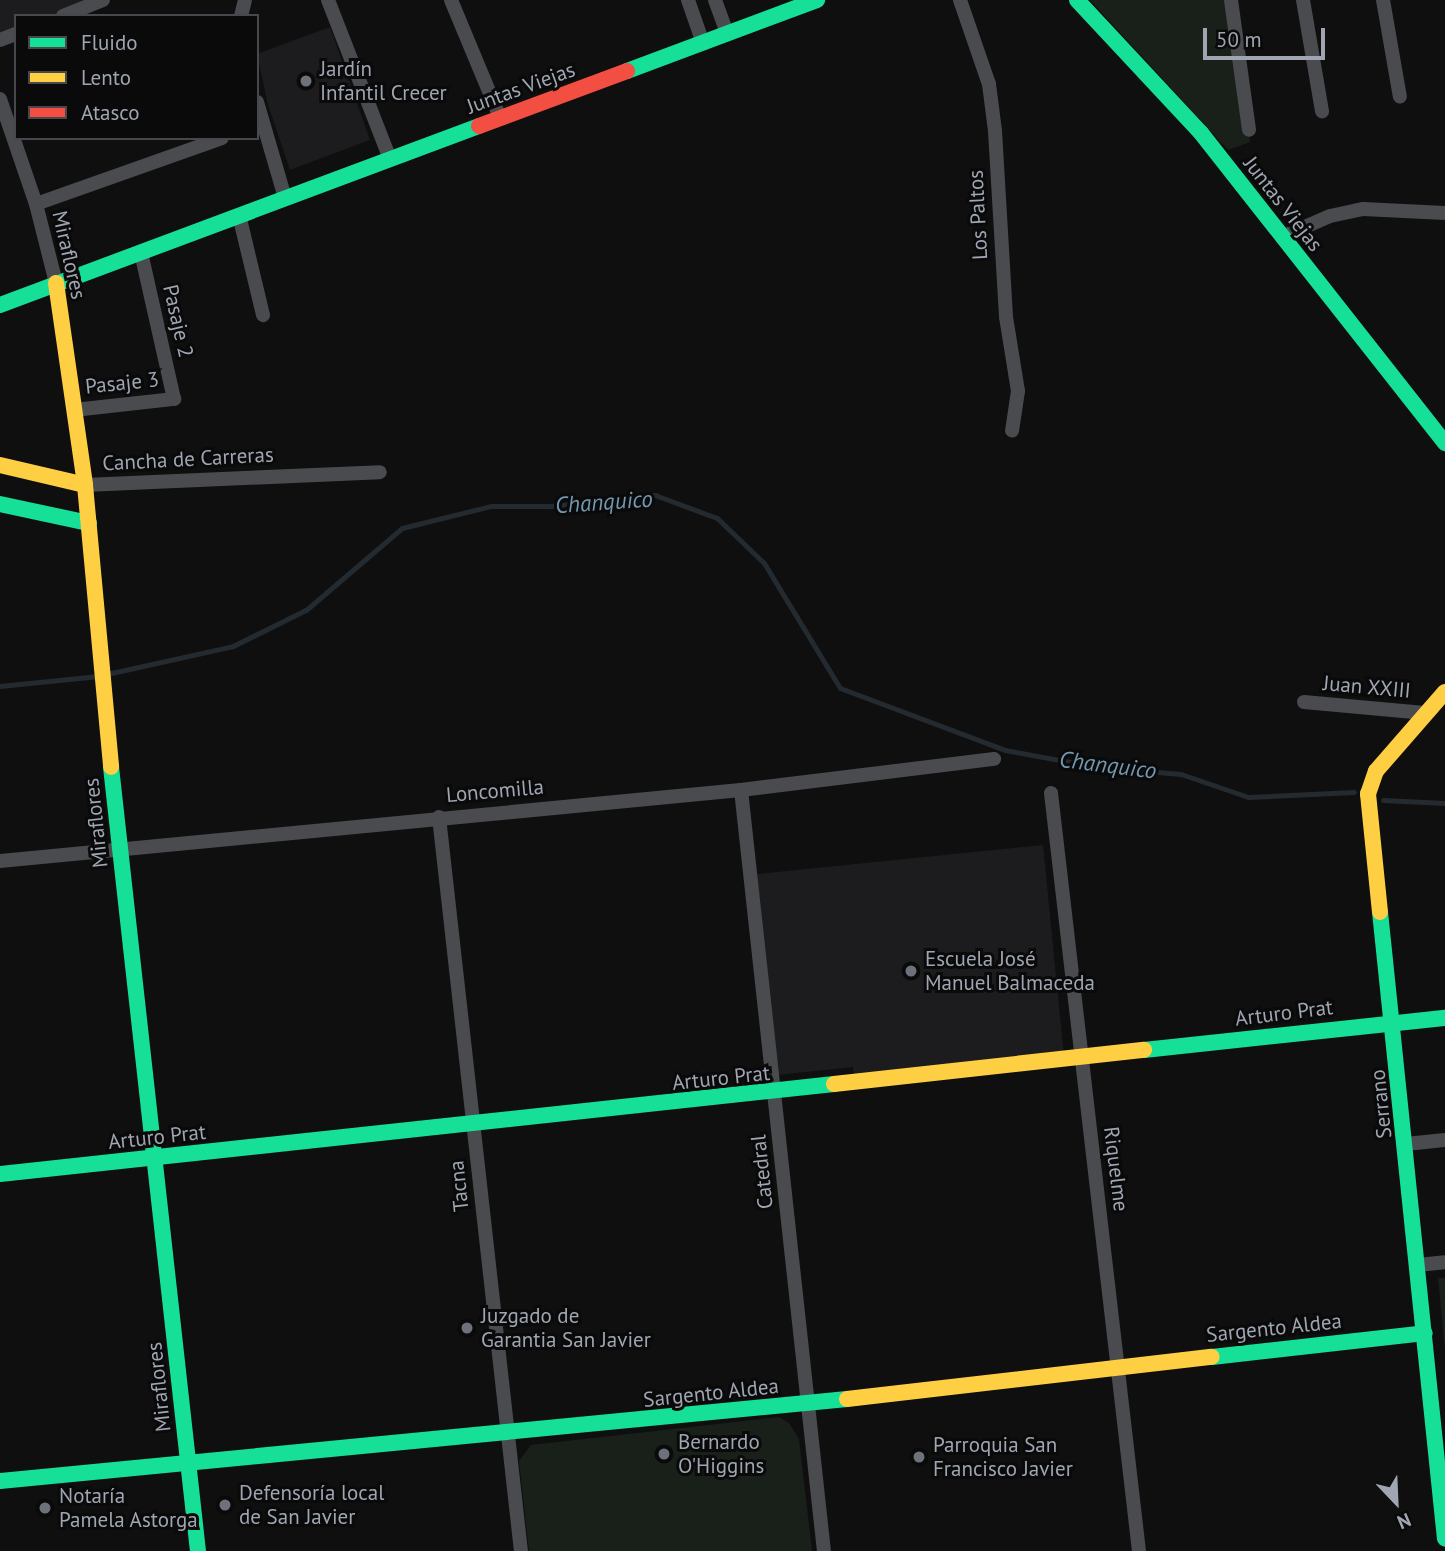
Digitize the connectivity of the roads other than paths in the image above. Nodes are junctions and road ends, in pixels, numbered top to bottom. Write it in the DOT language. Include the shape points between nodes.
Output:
graph roads {
  1 [pos="103,0"];
  2 [pos="328,0"];
  3 [pos="452,0"];
  4 [pos="688,0"];
  5 [pos="715,0"];
  6 [pos="817,0"];
  7 [pos="960,0"];
  8 [pos="1077,0"];
  9 [pos="1231,0"];
  10 [pos="1303,0"];
  11 [pos="1383,0"];
  12 [pos="68,14"];
  13 [pos="727,33"];
  14 [pos="703,43"];
  15 [pos="1400,97"];
  16 [pos="0,99"];
  17 [pos="1322,111"];
  18 [pos="500,118"];
  19 [pos="7,119"];
  20 [pos="260,125"];
  21 [pos="1249,130"];
  22 [pos="14,140"];
  23 [pos="14,140"];
  24 [pos="216,140"];
  25 [pos="390,159"];
  26 [pos="285,198"];
  27 [pos="36,204"];
  28 [pos="1445,212"];
  29 [pos="239,215"];
  30 [pos="1282,237"];
  31 [pos="141,252"];
  32 [pos="56,283"];
  33 [pos="0,305"];
  34 [pos="263,314"];
  35 [pos="174,399"];
  36 [pos="74,410"];
  37 [pos="1012,431"];
  38 [pos="1445,443"];
  39 [pos="0,465"];
  40 [pos="380,472"];
  41 [pos="85,485"];
  42 [pos="0,504"];
  43 [pos="89,523"];
  44 [pos="1445,692"];
  45 [pos="1304,702"];
  46 [pos="1425,713"];
  47 [pos="994,759"];
  48 [pos="741,790"];
  49 [pos="1051,793"];
  50 [pos="439,817"];
  51 [pos="120,848"];
  52 [pos="0,861"];
  53 [pos="1445,1017"];
  54 [pos="1393,1021"];
  55 [pos="1081,1059"];
  56 [pos="775,1093"];
  57 [pos="473,1125"];
  58 [pos="1445,1140"];
  59 [pos="1406,1144"];
  60 [pos="155,1158"];
  61 [pos="0,1174"];
  62 [pos="1445,1262"];
  63 [pos="1418,1265"];
  64 [pos="1425,1333"];
  65 [pos="1120,1367"];
  66 [pos="1438,1387"];
  67 [pos="806,1403"];
  68 [pos="508,1434"];
  69 [pos="189,1463"];
  70 [pos="0,1481"];
  71 [pos="1445,1539"];
  72 [pos="198,1551"];
  73 [pos="521,1551"];
  74 [pos="824,1551"];
  75 [pos="1139,1551"];
  1 -- 12 [label="street"];
  2 -- 25 [label="street"];
  3 -- 18 [label="street"];
  4 -- 14 [label="street"];
  5 -- 13 [label="street"];
  6 -- 13 [label="street, Juntas Viejas"];
  7 -- 37 [label="street, Los Paltos" via="989,84 995,131 1006,317 1017,391"];
  8 -- 30 [label="street, Juntas Viejas" via="1201,133"];
  9 -- 21 [label="street"];
  10 -- 17 [label="street"];
  11 -- 15 [label="street"];
  13 -- 14 [label="street, Juntas Viejas"];
  14 -- 18 [label="street, Juntas Viejas"];
  16 -- 19 [label="street, Miraflores"];
  18 -- 25 [label="street, Juntas Viejas"];
  19 -- 23 [label="street, Miraflores"];
  20 -- 26 [label="street"];
  22 -- 27 [label="street, Miraflores"];
  24 -- 27 [label="street"];
  25 -- 26 [label="street, Juntas Viejas"];
  26 -- 29 [label="street, Juntas Viejas"];
  27 -- 32 [label="street, Miraflores"];
  28 -- 30 [label="street" via="1363,209 1330,216"];
  29 -- 31 [label="street, Juntas Viejas"];
  29 -- 34 [label="street"];
  30 -- 38 [label="street, Juntas Viejas"];
  31 -- 32 [label="street, Juntas Viejas"];
  31 -- 35 [label="street, Pasaje 2"];
  32 -- 33 [label="street, Juntas Viejas"];
  32 -- 36 [label="street, Miraflores"];
  35 -- 36 [label="street, Pasaje 3"];
  36 -- 41 [label="street, Miraflores"];
  39 -- 41 [label="street, Cancha de Carreras"];
  40 -- 41 [label="street, Cancha de Carreras"];
  41 -- 43 [label="street, Miraflores"];
  42 -- 43 [label="street"];
  43 -- 51 [label="street, Miraflores"];
  44 -- 46 [label="street, Serrano"];
  45 -- 46 [label="street, Juan XXIII"];
  46 -- 54 [label="street, Serrano" via="1376,771 1368,794"];
  47 -- 48 [label="street, Loncomilla"];
  48 -- 50 [label="street, Loncomilla"];
  48 -- 56 [label="street, Catedral"];
  49 -- 55 [label="street, Riquelme"];
  50 -- 51 [label="street, Loncomilla"];
  50 -- 57 [label="street, Tacna"];
  51 -- 52 [label="street, Loncomilla"];
  51 -- 60 [label="street, Miraflores"];
  53 -- 54 [label="street, Arturo Prat"];
  54 -- 55 [label="street, Arturo Prat"];
  54 -- 59 [label="street, Serrano"];
  55 -- 56 [label="street, Arturo Prat"];
  55 -- 65 [label="street, Riquelme"];
  56 -- 57 [label="street, Arturo Prat"];
  56 -- 67 [label="street, Catedral"];
  57 -- 60 [label="street, Arturo Prat"];
  57 -- 68 [label="street, Tacna"];
  58 -- 59 [label="street"];
  59 -- 63 [label="street, Serrano"];
  60 -- 61 [label="street, Arturo Prat"];
  60 -- 69 [label="street, Miraflores"];
  62 -- 63 [label="street"];
  63 -- 64 [label="street, Serrano"];
  64 -- 65 [label="street, Sargento Aldea"];
  64 -- 66 [label="street, Serrano"];
  65 -- 67 [label="street, Sargento Aldea"];
  65 -- 75 [label="street, Riquelme"];
  66 -- 71 [label="street, Serrano"];
  67 -- 68 [label="street, Sargento Aldea"];
  67 -- 74 [label="street, Catedral"];
  68 -- 69 [label="street, Sargento Aldea"];
  68 -- 73 [label="street, Tacna"];
  69 -- 70 [label="street, Sargento Aldea"];
  69 -- 72 [label="street, Miraflores"];
}
